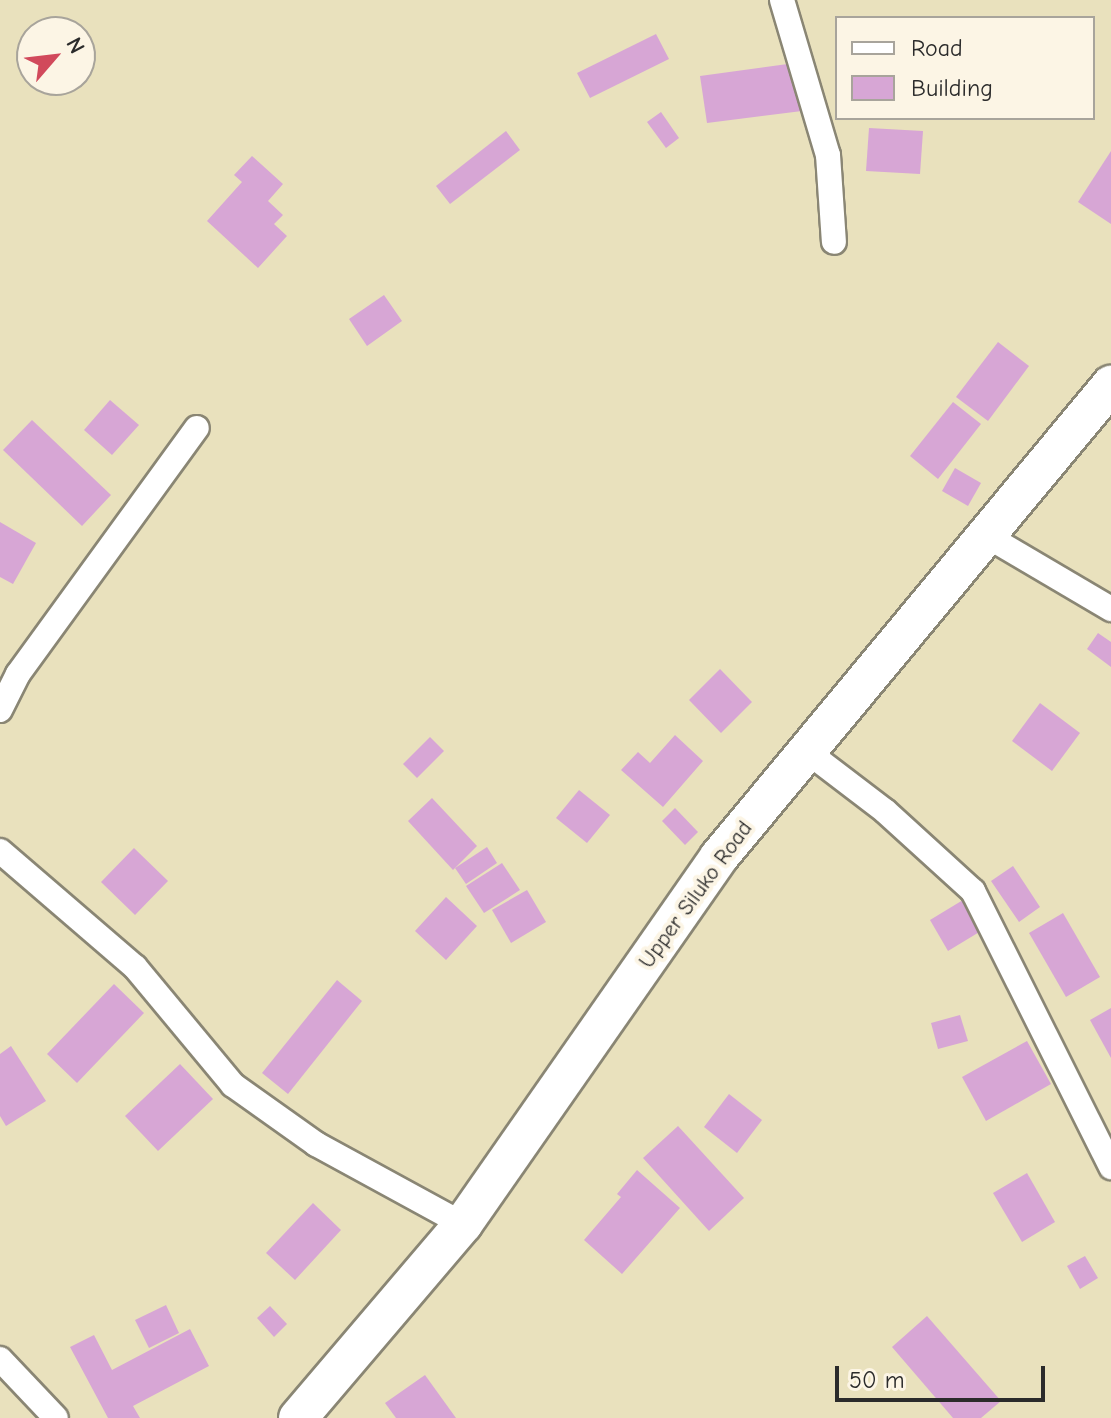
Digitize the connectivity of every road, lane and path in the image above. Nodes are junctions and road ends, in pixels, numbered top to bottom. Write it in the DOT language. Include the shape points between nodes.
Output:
graph roads {
  1 [pos="782,0"];
  2 [pos="834,242"];
  3 [pos="1111,385"];
  4 [pos="197,428"];
  5 [pos="987,536"];
  6 [pos="1111,609"];
  7 [pos="0,710"];
  8 [pos="809,753"];
  9 [pos="0,851"];
  10 [pos="1111,1167"];
  11 [pos="463,1224"];
  12 [pos="0,1359"];
  13 [pos="56,1418"];
  14 [pos="298,1418"];
  1 -- 2 [label="street" via="828,155"];
  3 -- 5 [label="main road, Upper Siluko Road"];
  4 -- 7 [label="street" via="18,674"];
  5 -- 6 [label="street"];
  5 -- 8 [label="main road, Upper Siluko Road"];
  8 -- 10 [label="street" via="885,811 973,891"];
  8 -- 11 [label="main road, Upper Siluko Road" via="719,857"];
  9 -- 11 [label="street" via="135,967 233,1085 316,1144"];
  11 -- 14 [label="main road, Upper Siluko Road"];
  12 -- 13 [label="street"];
}
